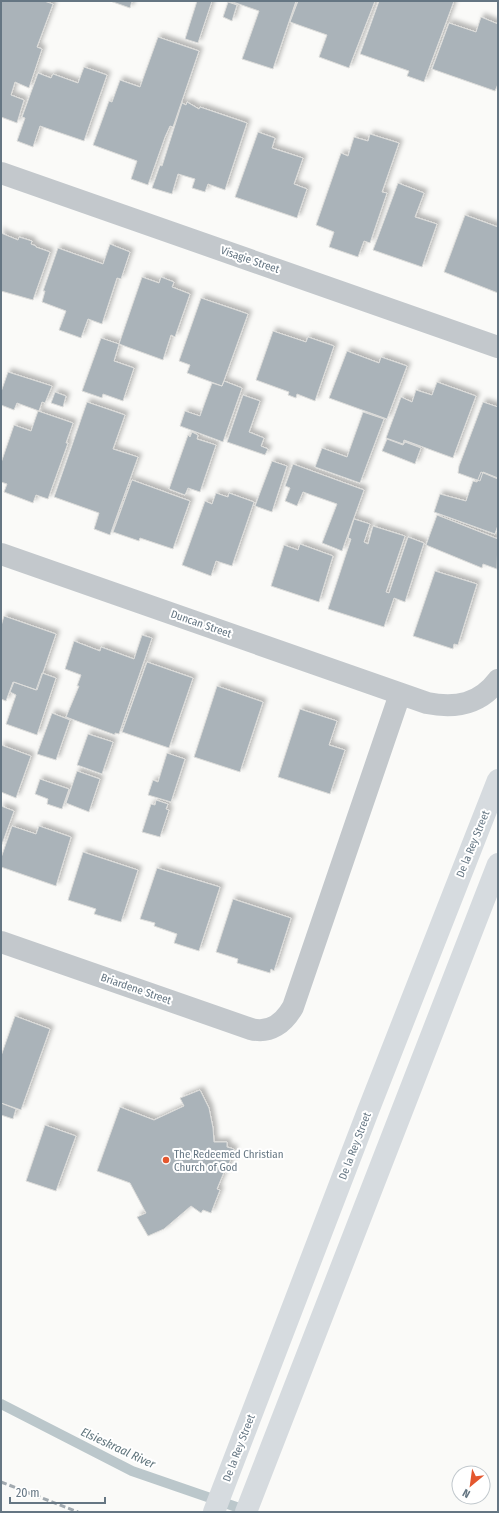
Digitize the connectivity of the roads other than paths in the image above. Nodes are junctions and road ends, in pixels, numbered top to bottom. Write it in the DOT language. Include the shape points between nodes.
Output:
graph roads {
  1 [pos="1,173"];
  2 [pos="498,347"];
  3 [pos="1,554"];
  4 [pos="498,680"];
  5 [pos="400,694"];
  6 [pos="498,780"];
  7 [pos="498,864"];
  8 [pos="1,942"];
  9 [pos="214,1512"];
  10 [pos="246,1512"];
  1 -- 2 [label="street, Visagie Street"];
  3 -- 5 [label="street, Duncan Street"];
  4 -- 5 [label="street" via="472,702 457,706 427,703"];
  5 -- 8 [label="street, Briardene Street" via="292,1007 282,1023 263,1031 251,1029"];
  6 -- 9 [label="main road, De la Rey Street"];
  7 -- 10 [label="main road"];
}
